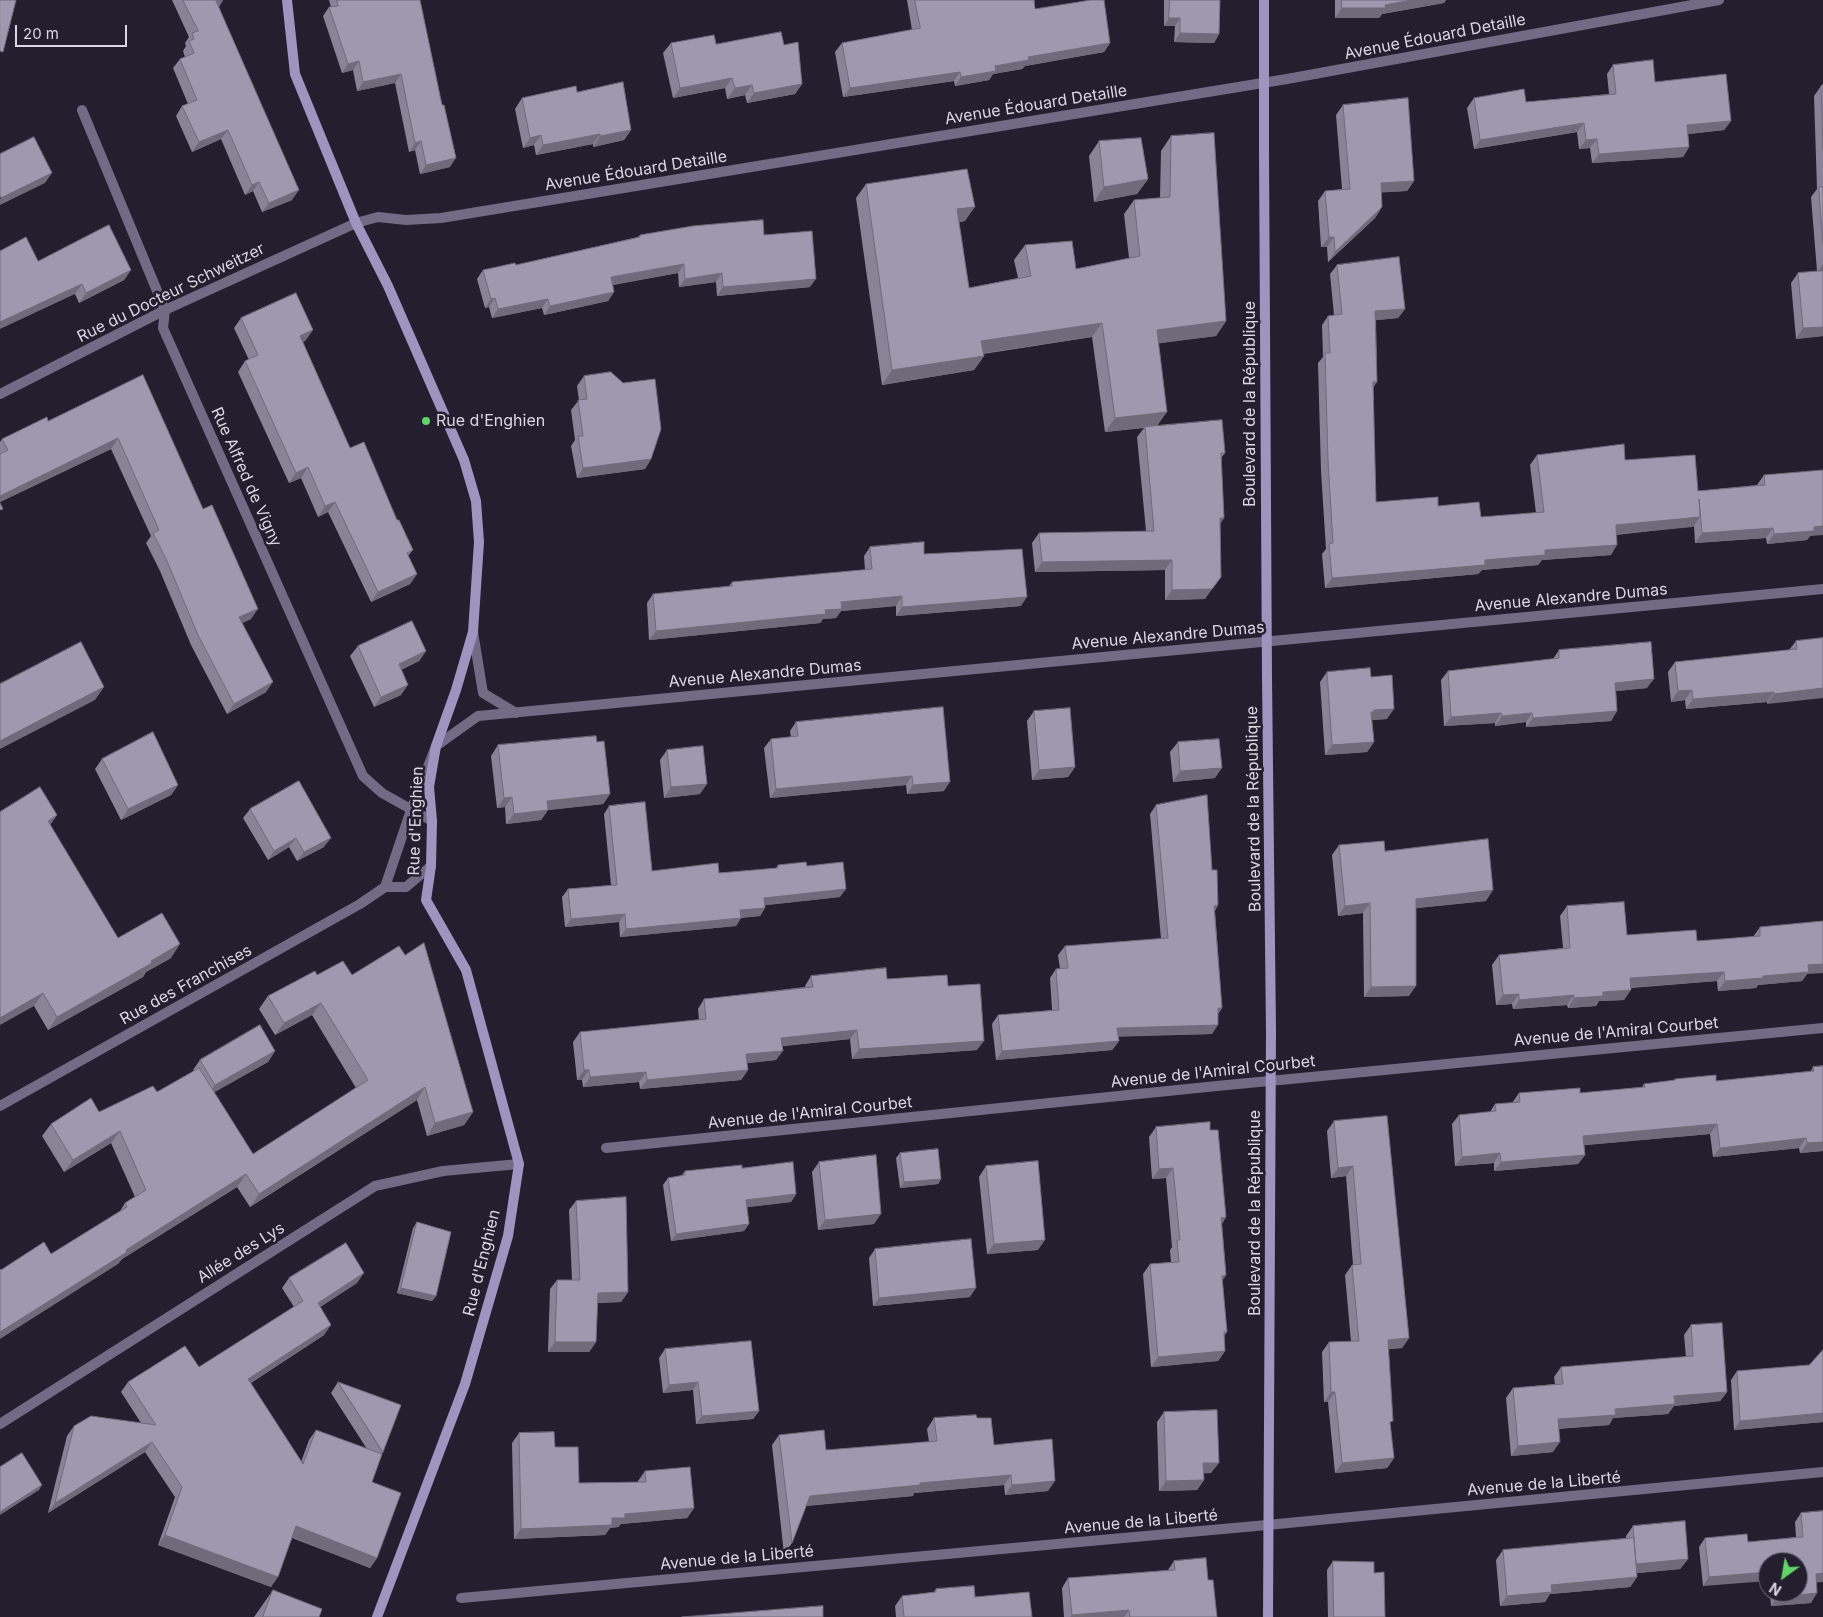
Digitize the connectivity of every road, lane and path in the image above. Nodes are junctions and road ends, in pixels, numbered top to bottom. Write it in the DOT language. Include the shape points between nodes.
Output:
graph roads {
  1 [pos="287,0"];
  2 [pos="1264,0"];
  3 [pos="1720,0"];
  4 [pos="1263,83"];
  5 [pos="82,110"];
  6 [pos="356,222"];
  7 [pos="165,310"];
  8 [pos="0,394"];
  9 [pos="1823,589"];
  10 [pos="473,632"];
  11 [pos="1267,641"];
  12 [pos="516,713"];
  13 [pos="436,746"];
  14 [pos="411,810"];
  15 [pos="432,821"];
  16 [pos="431,866"];
  17 [pos="385,887"];
  18 [pos="1823,1028"];
  19 [pos="1271,1081"];
  20 [pos="0,1106"];
  21 [pos="606,1148"];
  22 [pos="519,1164"];
  23 [pos="0,1424"];
  24 [pos="1823,1472"];
  25 [pos="1267,1525"];
  26 [pos="461,1598"];
  27 [pos="377,1617"];
  28 [pos="1268,1617"];
  1 -- 6 [label="street, Rue d'Enghien" via="296,74"];
  2 -- 4 [label="street, Boulevard de la République"];
  3 -- 4 [label="street, Avenue Édouard Detaille"];
  4 -- 6 [label="street, Avenue Édouard Detaille" via="441,218 406,220 378,217"];
  4 -- 11 [label="street, Boulevard de la République"];
  5 -- 7 [label="street, Rue Alfred de Vigny"];
  6 -- 7 [label="street, Rue du Docteur Schweitzer"];
  6 -- 10 [label="street, Rue d'Enghien" via="388,286 464,460 476,502 479,542"];
  7 -- 8 [label="street, Rue du Docteur Schweitzer"];
  7 -- 14 [label="street, Rue Alfred de Vigny" via="163,328 362,776 382,793"];
  9 -- 11 [label="street, Avenue Alexandre Dumas"];
  10 -- 12 [label="street" via="483,694"];
  10 -- 13 [label="street, Rue d'Enghien"];
  11 -- 12 [label="street, Avenue Alexandre Dumas"];
  11 -- 19 [label="street, Boulevard de la République"];
  12 -- 13 [label="street, Avenue Alexandre Dumas" via="478,716"];
  13 -- 14 [label="street"];
  13 -- 15 [label="street, Rue d'Enghien" via="430,787"];
  14 -- 15 [label="street, Rue Alfred de Vigny"];
  14 -- 17 [label="street"];
  15 -- 16 [label="street, Rue d'Enghien"];
  16 -- 17 [label="street, Rue des Franchises" via="406,887"];
  16 -- 22 [label="street, Rue d'Enghien" via="426,900 466,970"];
  17 -- 20 [label="street, Rue des Franchises"];
  18 -- 19 [label="street, Avenue de l'Amiral Courbet"];
  19 -- 21 [label="street, Avenue de l'Amiral Courbet"];
  19 -- 25 [label="street, Boulevard de la République"];
  22 -- 23 [label="street, Allée des Lys" via="443,1172 375,1186"];
  22 -- 27 [label="street, Rue d'Enghien" via="508,1236 465,1384"];
  24 -- 25 [label="street, Avenue de la Liberté"];
  25 -- 26 [label="street, Avenue de la Liberté"];
  25 -- 28 [label="street, Boulevard de la République"];
}
